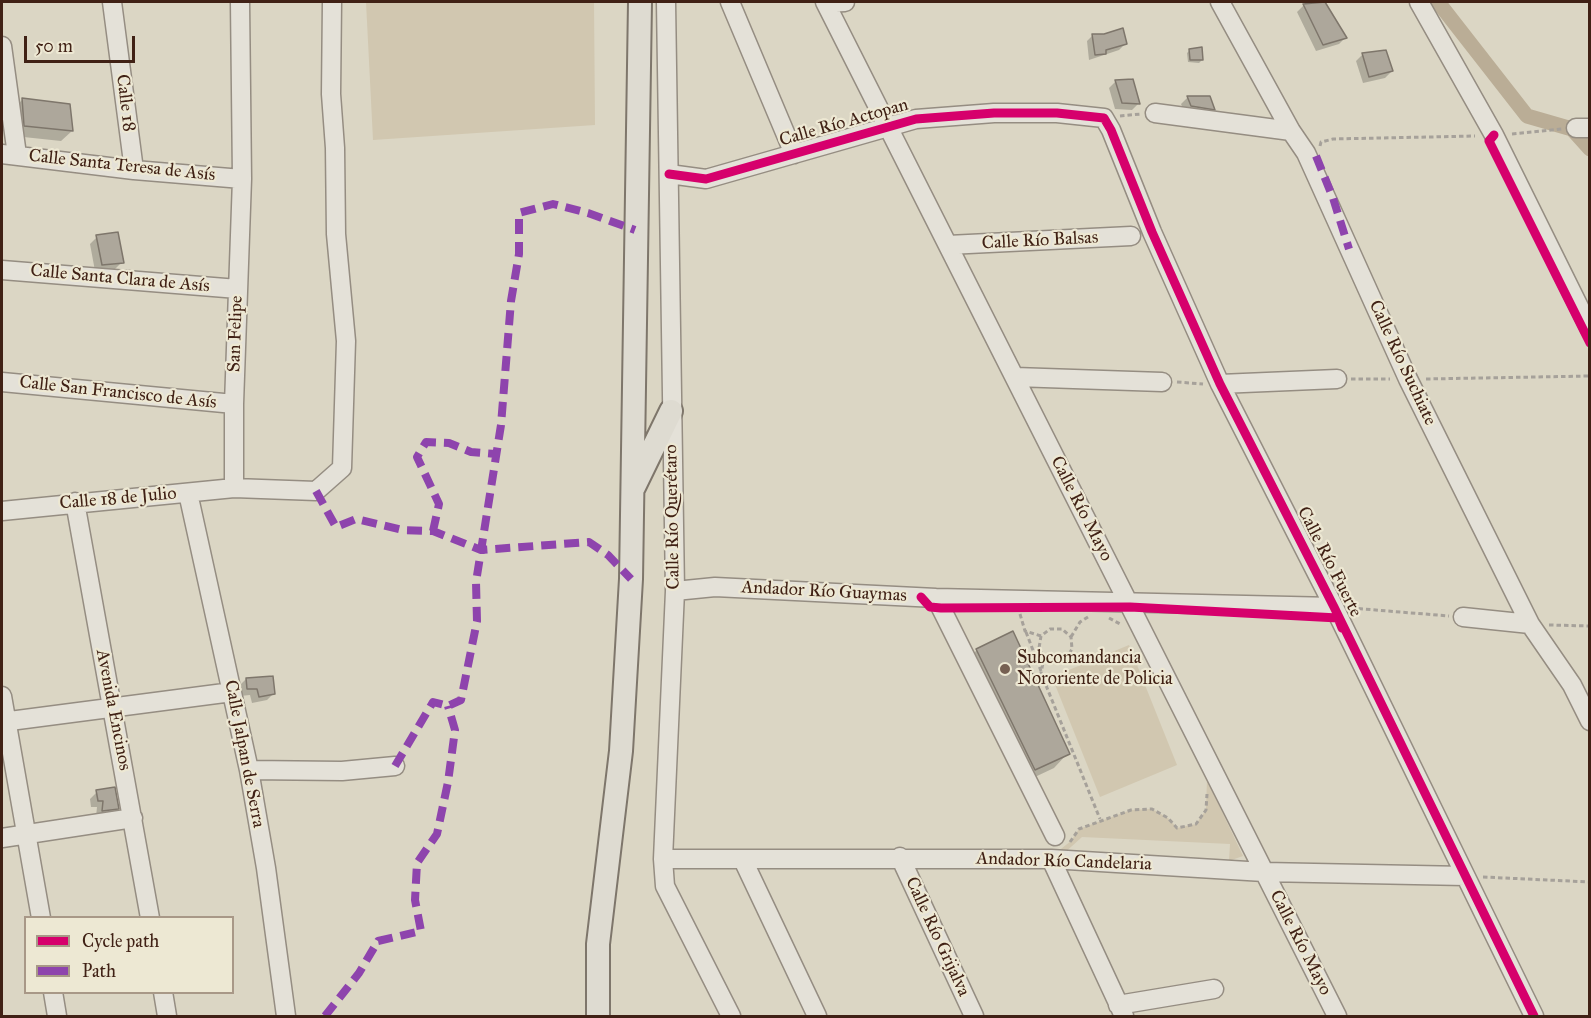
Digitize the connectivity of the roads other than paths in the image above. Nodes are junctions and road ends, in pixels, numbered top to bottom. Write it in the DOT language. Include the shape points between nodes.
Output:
graph roads {
  1 [pos="112,2"];
  2 [pos="240,2"];
  3 [pos="332,2"];
  4 [pos="640,2"];
  5 [pos="666,2"];
  6 [pos="730,2"];
  7 [pos="825,2"];
  8 [pos="845,2"];
  9 [pos="1220,2"];
  10 [pos="1419,2"];
  11 [pos="2,46"];
  12 [pos="1155,113"];
  13 [pos="1104,118"];
  14 [pos="889,126"];
  15 [pos="1291,131"];
  16 [pos="9,154"];
  17 [pos="794,154"];
  18 [pos="134,170"];
  19 [pos="669,174"];
  20 [pos="242,179"];
  21 [pos="1131,236"];
  22 [pos="948,245"];
  23 [pos="2,270"];
  24 [pos="238,289"];
  25 [pos="1590,329"];
  26 [pos="1015,377"];
  27 [pos="1337,379"];
  28 [pos="2,382"];
  29 [pos="1162,382"];
  30 [pos="1220,384"];
  31 [pos="234,404"];
  32 [pos="671,411"];
  33 [pos="234,488"];
  34 [pos="633,489"];
  35 [pos="188,493"];
  36 [pos="75,502"];
  37 [pos="2,511"];
  38 [pos="675,591"];
  39 [pos="936,598"];
  40 [pos="1128,603"];
  41 [pos="1334,607"];
  42 [pos="1463,617"];
  43 [pos="1530,624"];
  44 [pos="232,692"];
  45 [pos="2,696"];
  46 [pos="111,706"];
  47 [pos="1590,721"];
  48 [pos="5,722"];
  49 [pos="395,766"];
  50 [pos="249,770"];
  51 [pos="133,818"];
  52 [pos="28,835"];
  53 [pos="1054,836"];
  54 [pos="2,838"];
  55 [pos="900,857"];
  56 [pos="663,859"];
  57 [pos="1051,859"];
  58 [pos="743,860"];
  59 [pos="1264,872"];
  60 [pos="1466,876"];
  61 [pos="41,916"];
  62 [pos="150,916"];
  63 [pos="1214,989"];
  64 [pos="53,994"];
  65 [pos="163,994"];
  66 [pos="1121,1011"];
  67 [pos="57,1017"];
  68 [pos="167,1017"];
  69 [pos="286,1017"];
  70 [pos="598,1017"];
  71 [pos="731,1017"];
  72 [pos="817,1017"];
  73 [pos="974,1017"];
  74 [pos="1337,1017"];
  75 [pos="1534,1017"];
  1 -- 18 [label="street, Calle 18"];
  2 -- 20 [label="street, San Felipe"];
  3 -- 33 [label="street, Calle 18 de Julio" via="336,234 346,341 342,468 316,491"];
  4 -- 34 [label="main road"];
  5 -- 19 [label="street, Calle Río Querétaro"];
  6 -- 17 [label="street"];
  7 -- 8 [label="street"];
  7 -- 14 [label="street, Calle Río Mayo"];
  9 -- 15 [label="street, Calle Río Suchiate"];
  10 -- 25 [label="street" via="1494,135"];
  11 -- 16 [label="street"];
  12 -- 15 [label="street"];
  13 -- 14 [label="street, Calle Río Actopan" via="993,113 916,119"];
  13 -- 30 [label="street, Calle Río Fuerte"];
  14 -- 17 [label="street, Calle Río Actopan"];
  14 -- 22 [label="street, Calle Río Mayo"];
  15 -- 43 [label="street, Calle Río Suchiate" via="1306,153 1408,379"];
  16 -- 18 [label="street, Calle Santa Teresa de Asís"];
  17 -- 19 [label="street, Calle Río Actopan" via="706,179"];
  18 -- 20 [label="street, Calle Santa Teresa de Asís"];
  19 -- 32 [label="street, Calle Río Querétaro"];
  20 -- 24 [label="street, San Felipe"];
  21 -- 22 [label="street, Calle Río Balsas"];
  22 -- 26 [label="street, Calle Río Mayo"];
  23 -- 24 [label="street, Calle Santa Clara de Asís"];
  24 -- 31 [label="street, San Felipe"];
  26 -- 29 [label="street"];
  26 -- 40 [label="street, Calle Río Mayo"];
  27 -- 30 [label="street"];
  28 -- 31 [label="street, Calle San Francisco de Asís"];
  30 -- 41 [label="street, Calle Río Fuerte"];
  31 -- 33 [label="street, San Felipe"];
  32 -- 34 [label="main road"];
  32 -- 38 [label="street, Calle Río Querétaro"];
  33 -- 35 [label="street, Calle 18 de Julio"];
  34 -- 70 [label="main road" via="621,751 598,944"];
  35 -- 36 [label="street, Calle 18 de Julio"];
  35 -- 44 [label="street, Calle Jalpan de Serra"];
  36 -- 37 [label="street, Calle 18 de Julio"];
  36 -- 46 [label="street, Avenida Encinos"];
  38 -- 39 [label="street, Andador Río Guaymas" via="715,587"];
  38 -- 56 [label="street, Calle Río Querétaro"];
  39 -- 40 [label="street, Andador Río Guaymas"];
  39 -- 53 [label="street"];
  40 -- 41 [label="street, Andador Río Guaymas"];
  40 -- 59 [label="street, Calle Río Mayo"];
  41 -- 60 [label="street, Calle Río Fuerte"];
  42 -- 43 [label="street"];
  43 -- 47 [label="street, Calle Río Suchiate" via="1567,678"];
  44 -- 46 [label="street"];
  44 -- 50 [label="street, Calle Jalpan de Serra"];
  45 -- 48 [label="street"];
  46 -- 48 [label="street"];
  46 -- 51 [label="street, Avenida Encinos"];
  48 -- 52 [label="street"];
  49 -- 50 [label="street" via="342,771"];
  50 -- 69 [label="street, Calle Jalpan de Serra"];
  51 -- 52 [label="street"];
  51 -- 62 [label="street, Avenida Encinos"];
  52 -- 54 [label="street"];
  52 -- 61 [label="street"];
  55 -- 57 [label="street, Andador Río Candelaria"];
  55 -- 58 [label="street, Andador Río Candelaria"];
  55 -- 73 [label="street, Calle Río Grijalva"];
  56 -- 58 [label="street, Andador Río Candelaria"];
  56 -- 71 [label="street, Calle Río Querétaro" via="664,886"];
  57 -- 59 [label="street, Andador Río Candelaria"];
  57 -- 66 [label="street"];
  58 -- 72 [label="street"];
  59 -- 60 [label="street, Andador Río Candelaria"];
  59 -- 74 [label="street, Calle Río Mayo"];
  60 -- 75 [label="street, Calle Río Fuerte"];
  63 -- 66 [label="street"];
  64 -- 67 [label="street"];
  65 -- 68 [label="street"];
}
